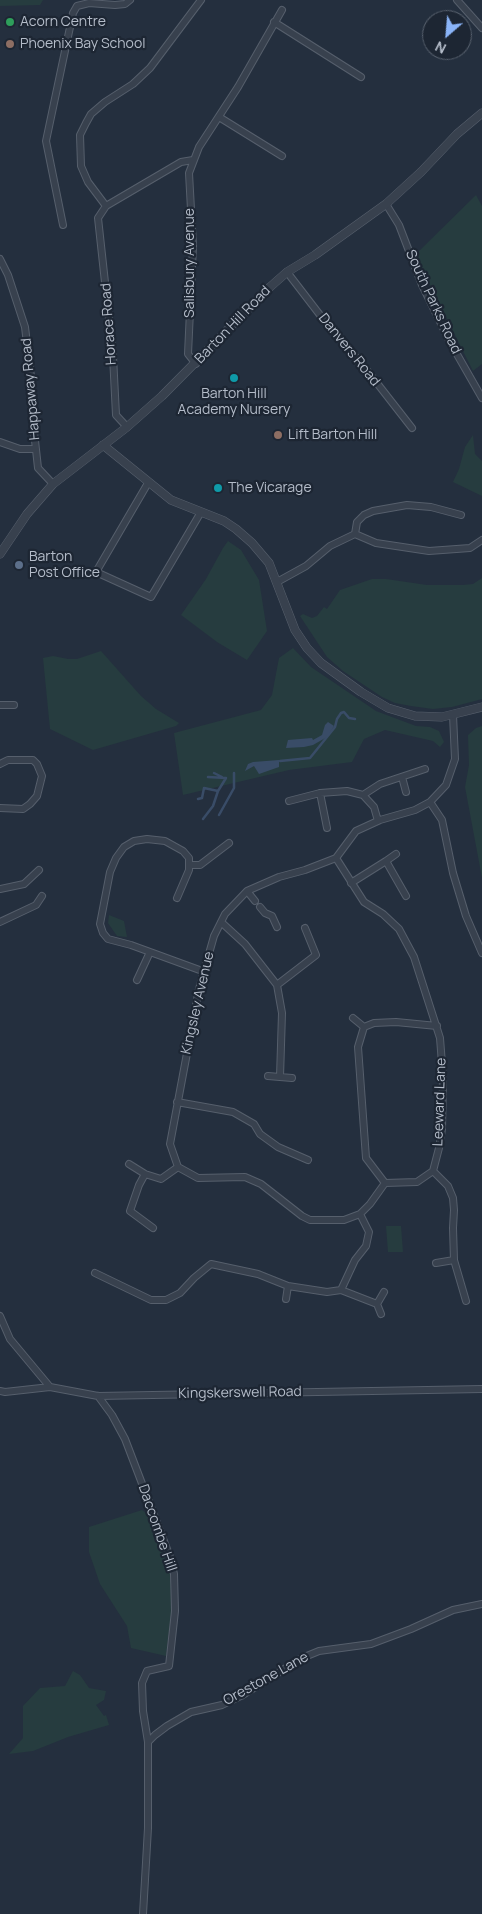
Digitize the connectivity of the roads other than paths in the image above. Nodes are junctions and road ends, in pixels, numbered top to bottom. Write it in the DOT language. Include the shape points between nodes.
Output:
graph roads {
  1 [pos="130,0"];
  2 [pos="201,0"];
  3 [pos="457,0"];
  4 [pos="282,10"];
  5 [pos="274,22"];
  6 [pos="482,28"];
  7 [pos="361,77"];
  8 [pos="482,113"];
  9 [pos="219,117"];
  10 [pos="282,156"];
  11 [pos="193,160"];
  12 [pos="386,204"];
  13 [pos="106,206"];
  14 [pos="63,225"];
  15 [pos="0,262"];
  16 [pos="288,272"];
  17 [pos="196,364"];
  18 [pos="482,398"];
  19 [pos="127,427"];
  20 [pos="412,428"];
  21 [pos="0,442"];
  22 [pos="104,445"];
  23 [pos="36,450"];
  24 [pos="148,483"];
  25 [pos="53,484"];
  26 [pos="201,512"];
  27 [pos="461,515"];
  28 [pos="355,534"];
  29 [pos="482,540"];
  30 [pos="3,542"];
  31 [pos="0,554"];
  32 [pos="277,582"];
  33 [pos="0,705"];
  34 [pos="14,705"];
  35 [pos="482,707"];
  36 [pos="453,715"];
  37 [pos="0,764"];
  38 [pos="426,769"];
  39 [pos="402,777"];
  40 [pos="406,792"];
  41 [pos="320,793"];
  42 [pos="363,795"];
  43 [pos="289,801"];
  44 [pos="430,802"];
  45 [pos="0,808"];
  46 [pos="378,821"];
  47 [pos="327,828"];
  48 [pos="229,843"];
  49 [pos="396,854"];
  50 [pos="336,858"];
  51 [pos="386,861"];
  52 [pos="190,865"];
  53 [pos="39,870"];
  54 [pos="351,883"];
  55 [pos="0,889"];
  56 [pos="247,890"];
  57 [pos="42,896"];
  58 [pos="406,896"];
  59 [pos="177,898"];
  60 [pos="255,900"];
  61 [pos="260,907"];
  62 [pos="0,922"];
  63 [pos="221,922"];
  64 [pos="278,927"];
  65 [pos="305,928"];
  66 [pos="150,952"];
  67 [pos="482,953"];
  68 [pos="205,972"];
  69 [pos="137,980"];
  70 [pos="277,985"];
  71 [pos="353,1018"];
  72 [pos="438,1026"];
  73 [pos="364,1027"];
  74 [pos="268,1076"];
  75 [pos="280,1076"];
  76 [pos="292,1078"];
  77 [pos="177,1102"];
  78 [pos="308,1160"];
  79 [pos="128,1164"];
  80 [pos="178,1167"];
  81 [pos="433,1171"];
  82 [pos="145,1174"];
  83 [pos="385,1183"];
  84 [pos="360,1214"];
  85 [pos="153,1228"];
  86 [pos="454,1260"];
  87 [pos="436,1264"];
  88 [pos="95,1273"];
  89 [pos="288,1286"];
  90 [pos="341,1290"];
  91 [pos="384,1292"];
  92 [pos="286,1299"];
  93 [pos="466,1301"];
  94 [pos="377,1304"];
  95 [pos="381,1314"];
  96 [pos="0,1316"];
  97 [pos="50,1387"];
  98 [pos="482,1389"];
  99 [pos="0,1391"];
  100 [pos="98,1396"];
  101 [pos="482,1604"];
  102 [pos="148,1742"];
  103 [pos="143,1914"];
  1 -- 14 [label="street" via="125,4 78,6 73,13 46,141"];
  2 -- 13 [label="street" via="150,68 91,114 80,135 80,166"];
  3 -- 6 [label="street"];
  4 -- 5 [label="street, Salisbury Avenue"];
  5 -- 7 [label="street"];
  5 -- 9 [label="street, Salisbury Avenue"];
  8 -- 12 [label="street, Barton Hill Road"];
  9 -- 10 [label="street"];
  9 -- 11 [label="street, Salisbury Avenue"];
  11 -- 13 [label="street" via="181,162"];
  11 -- 17 [label="street, Salisbury Avenue" via="189,173 193,246 188,354"];
  12 -- 16 [label="street, Barton Hill Road"];
  12 -- 18 [label="street, South Parks Road" via="399,225 422,285 450,342"];
  13 -- 19 [label="street, Horace Road" via="98,218 116,415"];
  15 -- 23 [label="street, Happaway Road" via="8,275 25,327"];
  16 -- 17 [label="street, Barton Hill Road"];
  16 -- 20 [label="street, Danvers Road"];
  17 -- 19 [label="street, Barton Hill Road"];
  19 -- 22 [label="street, Barton Hill Road"];
  21 -- 23 [label="street"];
  22 -- 24 [label="street"];
  22 -- 25 [label="street, Barton Hill Road"];
  23 -- 25 [label="street, Happaway Road" via="38,468"];
  24 -- 26 [label="street" via="171,500"];
  24 -- 26 [label="street" via="96,572 151,597"];
  25 -- 30 [label="street, Barton Hill Road"];
  26 -- 32 [label="street" via="224,521 252,543 269,563"];
  27 -- 28 [label="street" via="431,507 406,505 364,515 357,522"];
  28 -- 29 [label="street" via="376,543 429,551 470,548"];
  28 -- 32 [label="street" via="330,546 306,566"];
  30 -- 31 [label="street, Barton Hill Road"];
  32 -- 36 [label="street" via="295,630 314,656 332,672 388,708 422,717"];
  33 -- 34 [label="street"];
  35 -- 36 [label="street"];
  36 -- 44 [label="street" via="454,759 446,786"];
  37 -- 45 [label="street" via="8,760 33,760 42,776 37,796 30,804 23,809"];
  38 -- 39 [label="street"];
  39 -- 40 [label="street"];
  39 -- 42 [label="street" via="380,784"];
  41 -- 42 [label="street" via="347,791"];
  41 -- 43 [label="street"];
  41 -- 47 [label="street"];
  42 -- 46 [label="street" via="374,807"];
  44 -- 46 [label="street"];
  44 -- 67 [label="street" via="442,820 463,908"];
  46 -- 50 [label="street" via="356,831"];
  48 -- 52 [label="street" via="200,865"];
  49 -- 51 [label="street"];
  50 -- 54 [label="street, Leeward Lane"];
  50 -- 56 [label="street, Kingsley Avenue"];
  51 -- 54 [label="street"];
  51 -- 58 [label="street"];
  52 -- 59 [label="street"];
  52 -- 66 [label="street" via="190,858 184,851 165,841 147,838 124,847 116,858 106,886 100,924 103,933 108,939"];
  53 -- 55 [label="street" via="24,884"];
  54 -- 72 [label="street, Leeward Lane" via="364,902 399,929 414,957"];
  56 -- 60 [label="street"];
  56 -- 63 [label="street, Kingsley Avenue"];
  57 -- 62 [label="street" via="36,904"];
  61 -- 64 [label="street" via="272,916"];
  63 -- 68 [label="street, Kingsley Avenue"];
  63 -- 70 [label="street" via="245,944"];
  65 -- 70 [label="street" via="316,955"];
  66 -- 68 [label="street"];
  66 -- 69 [label="street"];
  68 -- 77 [label="street, Kingsley Avenue"];
  70 -- 75 [label="street" via="282,1013"];
  71 -- 73 [label="street"];
  72 -- 73 [label="street" via="385,1021"];
  72 -- 81 [label="street, Leeward Lane" via="443,1077 442,1129"];
  73 -- 83 [label="street" via="358,1047 366,1158"];
  74 -- 75 [label="street"];
  75 -- 76 [label="street"];
  77 -- 78 [label="street" via="233,1112 254,1124 260,1134 278,1147"];
  77 -- 80 [label="street" via="170,1144"];
  79 -- 82 [label="street"];
  80 -- 82 [label="street" via="161,1179"];
  80 -- 84 [label="street" via="198,1178 245,1177 261,1184 310,1220 344,1220"];
  81 -- 83 [label="street" via="417,1182"];
  81 -- 86 [label="street" via="448,1186 453,1198"];
  82 -- 85 [label="street" via="130,1211"];
  83 -- 84 [label="street"];
  84 -- 90 [label="street" via="369,1232 366,1246 355,1260"];
  86 -- 87 [label="street"];
  86 -- 93 [label="street"];
  88 -- 89 [label="street" via="150,1300 166,1300 180,1293 211,1264 258,1274"];
  89 -- 90 [label="street" via="327,1292"];
  89 -- 92 [label="street"];
  90 -- 94 [label="street"];
  91 -- 94 [label="street"];
  94 -- 95 [label="street"];
  96 -- 97 [label="street" via="10,1339"];
  97 -- 99 [label="street, Kingskerswell Road"];
  97 -- 100 [label="street, Kingskerswell Road"];
  98 -- 100 [label="street, Kingskerswell Road"];
  100 -- 102 [label="street, Daccombe Hill" via="125,1439 174,1574 175,1611 169,1666 147,1671 142,1683"];
  101 -- 102 [label="street, Orestone Lane" via="452,1610 371,1644 319,1651 302,1658 241,1696 222,1705 191,1712"];
  102 -- 103 [label="street"];
}
